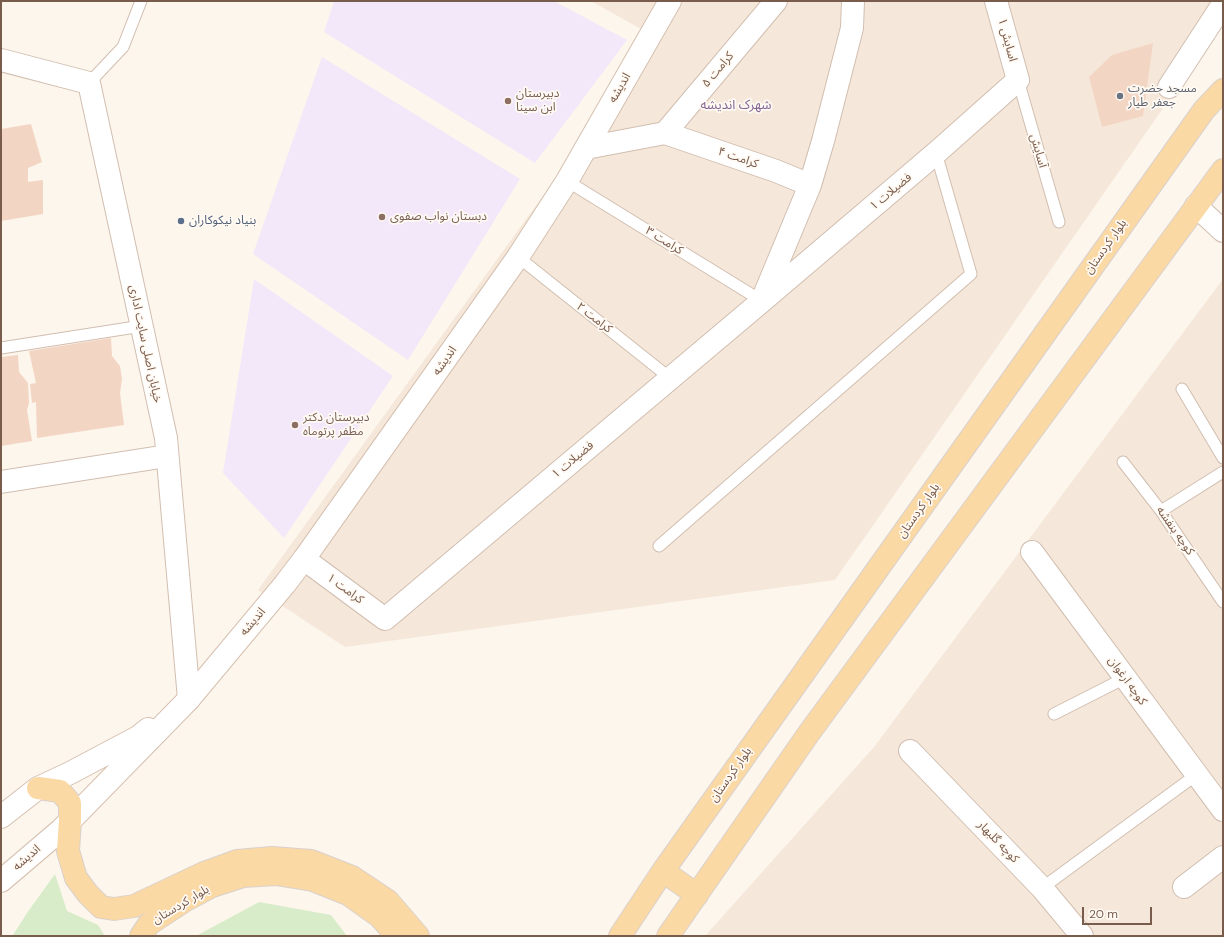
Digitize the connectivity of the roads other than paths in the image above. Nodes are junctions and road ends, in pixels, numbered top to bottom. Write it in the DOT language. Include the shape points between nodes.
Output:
graph roads {
  1 [pos="141,1"];
  2 [pos="670,1"];
  3 [pos="776,1"];
  4 [pos="853,1"];
  5 [pos="996,1"];
  6 [pos="1223,4"];
  7 [pos="1,60"];
  8 [pos="1018,80"];
  9 [pos="89,83"];
  10 [pos="1169,87"];
  11 [pos="1223,90"];
  12 [pos="665,132"];
  13 [pos="586,148"];
  14 [pos="936,153"];
  15 [pos="1223,170"];
  16 [pos="567,181"];
  17 [pos="810,185"];
  18 [pos="1196,206"];
  19 [pos="1059,222"];
  20 [pos="1223,231"];
  21 [pos="518,257"];
  22 [pos="762,301"];
  23 [pos="142,326"];
  24 [pos="1,348"];
  25 [pos="670,378"];
  26 [pos="1182,389"];
  27 [pos="167,456"];
  28 [pos="1223,458"];
  29 [pos="1123,462"];
  30 [pos="1223,472"];
  31 [pos="1,482"];
  32 [pos="1161,511"];
  33 [pos="659,546"];
  34 [pos="1032,552"];
  35 [pos="304,559"];
  36 [pos="1223,602"];
  37 [pos="385,619"];
  38 [pos="1125,678"];
  39 [pos="189,699"];
  40 [pos="1054,714"];
  41 [pos="910,751"];
  42 [pos="1196,775"];
  43 [pos="38,788"];
  44 [pos="1223,810"];
  45 [pos="1,817"];
  46 [pos="70,820"];
  47 [pos="1223,857"];
  48 [pos="663,871"];
  49 [pos="1,881"];
  50 [pos="1184,887"];
  51 [pos="1042,888"];
  52 [pos="697,895"];
  53 [pos="141,936"];
  54 [pos="397,936"];
  55 [pos="418,936"];
  56 [pos="620,936"];
  57 [pos="668,936"];
  58 [pos="1082,936"];
  1 -- 9 [label="lane" via="123,48"];
  2 -- 13 [label="street, اندیشه"];
  3 -- 12 [label="street, کرامت ۵"];
  4 -- 17 [label="street, فضیلات ۱" via="852,28"];
  5 -- 8 [label="street, اسایش ۱"];
  6 -- 10 [label="street"];
  7 -- 9 [label="street"];
  8 -- 14 [label="street, فضیلات ۱"];
  8 -- 19 [label="lane, آسایش"];
  9 -- 23 [label="street, خیابان اصلی سایت اداری"];
  11 -- 48 [label="main road, بلوار کردستان" via="1204,110"];
  12 -- 13 [label="street"];
  12 -- 17 [label="street, کرامت ۴"];
  13 -- 16 [label="street, اندیشه"];
  14 -- 22 [label="street, فضیلات ۱"];
  14 -- 33 [label="lane" via="970,274"];
  15 -- 18 [label="main road"];
  16 -- 21 [label="street, اندیشه"];
  16 -- 22 [label="lane, کرامت ۳"];
  17 -- 22 [label="street, فضیلات ۱"];
  18 -- 20 [label="street"];
  18 -- 52 [label="main road" via="809,733"];
  21 -- 25 [label="lane, کرامت ۲"];
  21 -- 35 [label="street, اندیشه"];
  22 -- 25 [label="street, فضیلات ۱"];
  23 -- 24 [label="lane"];
  23 -- 27 [label="street, خیابان اصلی سایت اداری" via="166,438"];
  25 -- 37 [label="street, فضیلات ۱"];
  26 -- 28 [label="lane"];
  27 -- 31 [label="street"];
  27 -- 39 [label="street, خیابان اصلی سایت اداری"];
  29 -- 32 [label="lane, کوچه بنفشه"];
  30 -- 32 [label="lane"];
  32 -- 36 [label="lane, کوچه بنفشه"];
  34 -- 38 [label="street, کوچه ارغوان"];
  35 -- 37 [label="street, کرامت ۱"];
  35 -- 39 [label="street, اندیشه"];
  38 -- 40 [label="lane"];
  38 -- 42 [label="street, کوچه ارغوان"];
  39 -- 43 [label="street, اندیشه" via="138,737"];
  39 -- 46 [label="street, اندیشه"];
  41 -- 51 [label="street, کوچه گلبهار"];
  42 -- 44 [label="street, کوچه ارغوان"];
  42 -- 51 [label="lane"];
  43 -- 45 [label="street, اندیشه"];
  43 -- 46 [label="main road" via="60,791 70,803"];
  46 -- 49 [label="street, اندیشه"];
  46 -- 55 [label="main road" via="68,851 76,878 100,906 114,909 134,906 204,872 237,861 272,858 303,860 352,877 388,901"];
  47 -- 50 [label="street"];
  48 -- 52 [label="main road"];
  48 -- 56 [label="main road, بلوار کردستان"];
  51 -- 58 [label="street, کوچه گلبهار"];
  52 -- 57 [label="main road"];
  53 -- 54 [label="main road, بلوار کردستان" via="149,924 212,886 243,876 276,874 313,880 348,894 379,916"];
}
